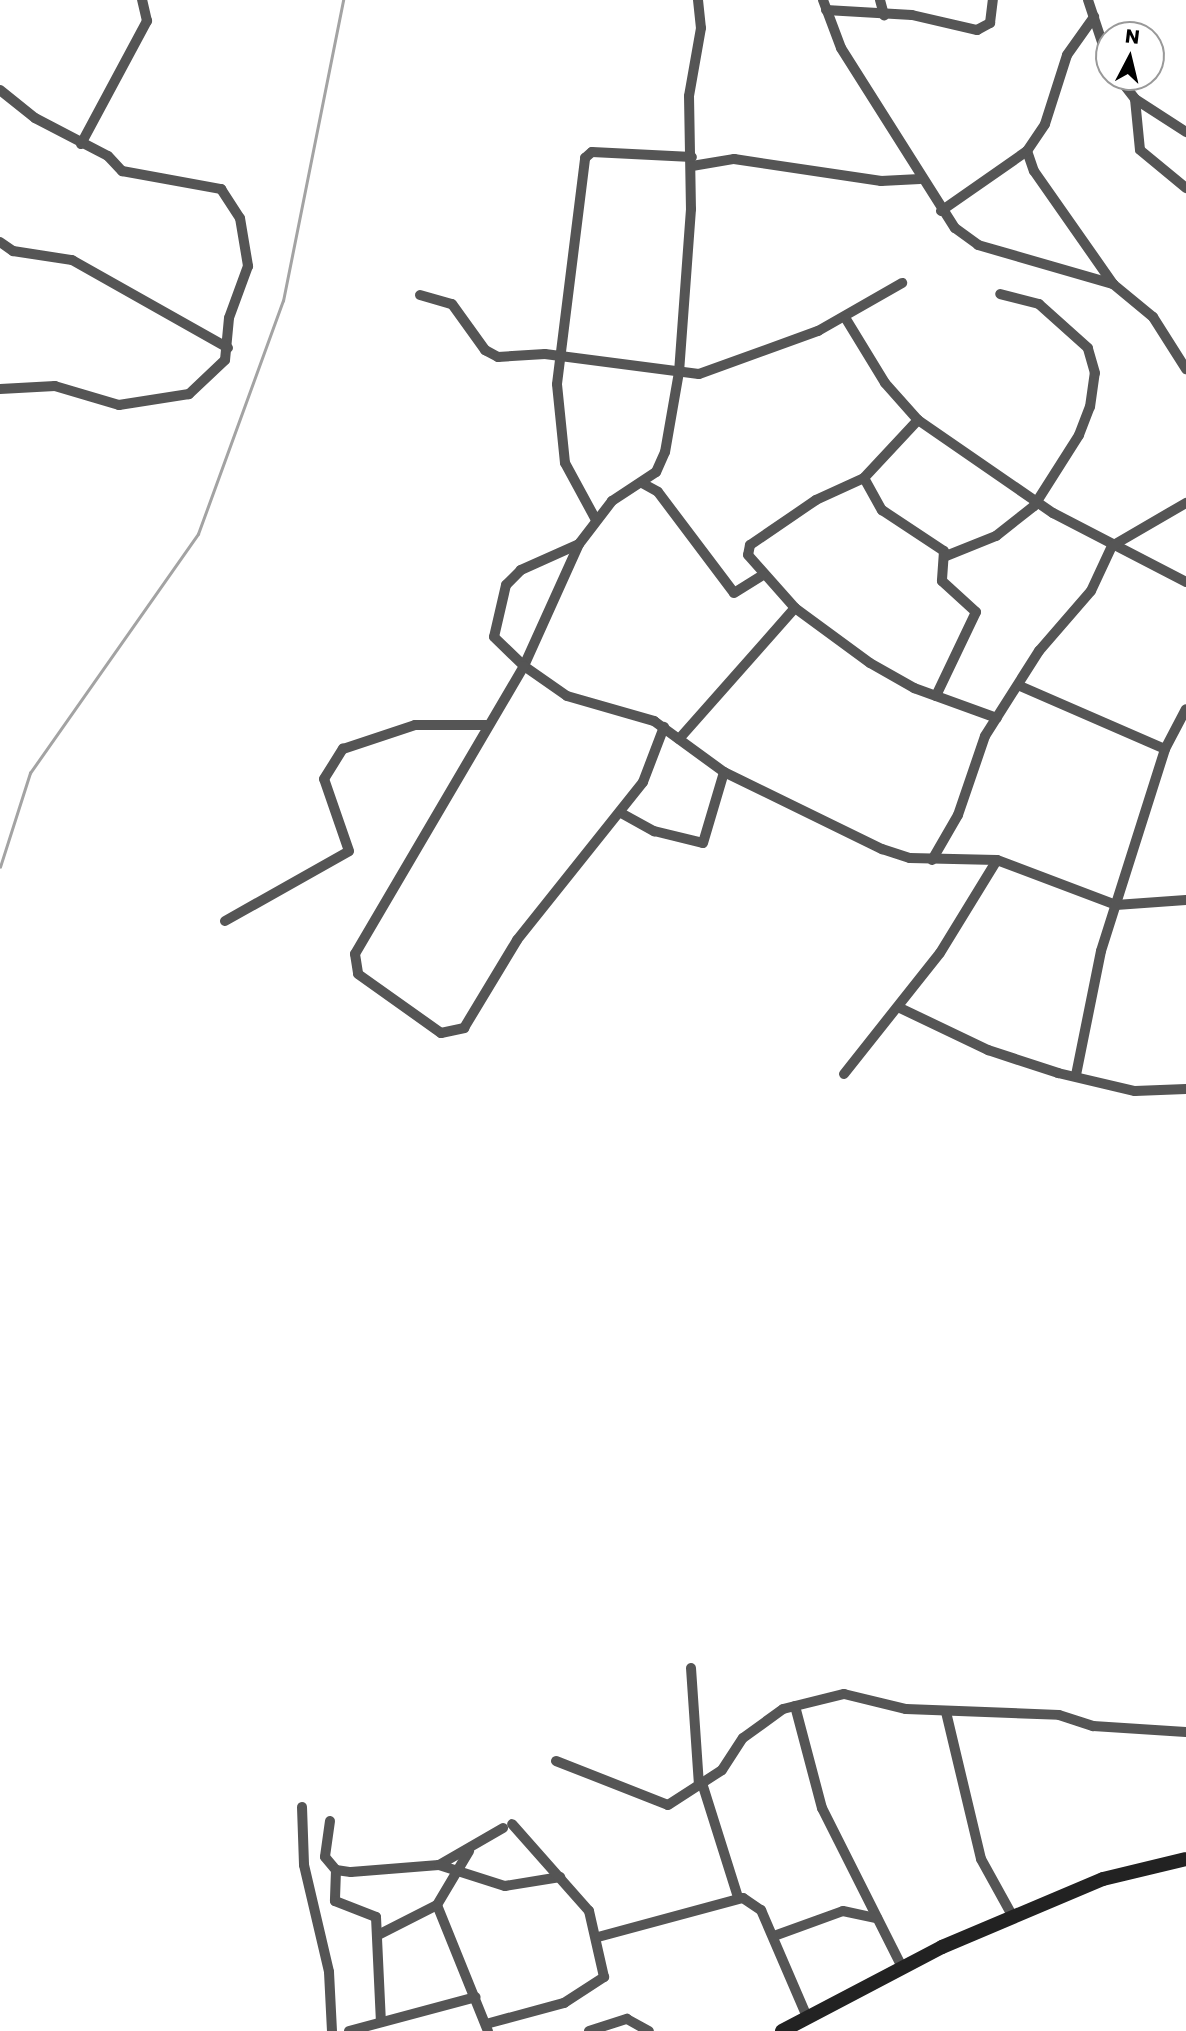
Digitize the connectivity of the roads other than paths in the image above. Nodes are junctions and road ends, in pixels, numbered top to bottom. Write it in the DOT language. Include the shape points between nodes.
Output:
graph roads {
  1 [pos="142,0"];
  2 [pos="698,0"];
  3 [pos="880,0"];
  4 [pos="993,0"];
  5 [pos="1088,0"];
  6 [pos="824,5"];
  7 [pos="884,15"];
  8 [pos="1094,17"];
  9 [pos="1095,21"];
  10 [pos="0,90"];
  11 [pos="1129,91"];
  12 [pos="1135,99"];
  13 [pos="1186,132"];
  14 [pos="81,144"];
  15 [pos="1027,151"];
  16 [pos="692,161"];
  17 [pos="920,179"];
  18 [pos="1186,188"];
  19 [pos="941,211"];
  20 [pos="0,242"];
  21 [pos="902,283"];
  22 [pos="1113,284"];
  23 [pos="1000,294"];
  24 [pos="420,295"];
  25 [pos="846,319"];
  26 [pos="228,348"];
  27 [pos="557,355"];
  28 [pos="1186,369"];
  29 [pos="679,372"];
  30 [pos="0,389"];
  31 [pos="918,419"];
  32 [pos="864,478"];
  33 [pos="642,483"];
  34 [pos="1037,502"];
  35 [pos="1186,503"];
  36 [pos="596,520"];
  37 [pos="579,544"];
  38 [pos="1112,546"];
  39 [pos="946,556"];
  40 [pos="763,575"];
  41 [pos="1186,582"];
  42 [pos="795,608"];
  43 [pos="524,666"];
  44 [pos="1020,686"];
  45 [pos="936,696"];
  46 [pos="1186,709"];
  47 [pos="997,718"];
  48 [pos="486,725"];
  49 [pos="664,727"];
  50 [pos="679,739"];
  51 [pos="1165,749"];
  52 [pos="724,772"];
  53 [pos="621,813"];
  54 [pos="932,860"];
  55 [pos="997,860"];
  56 [pos="1186,900"];
  57 [pos="1116,905"];
  58 [pos="225,921"];
  59 [pos="900,1008"];
  60 [pos="844,1074"];
  61 [pos="1076,1075"];
  62 [pos="1186,1088"];
  63 [pos="691,1668"];
  64 [pos="795,1706"];
  65 [pos="946,1712"];
  66 [pos="1186,1732"];
  67 [pos="556,1761"];
  68 [pos="701,1784"];
  69 [pos="302,1807"];
  70 [pos="330,1822"];
  71 [pos="469,1851"];
  72 [pos="1186,1859"];
  73 [pos="439,1865"];
  74 [pos="336,1870"];
  75 [pos="459,1872"];
  76 [pos="560,1877"];
  77 [pos="738,1897"];
  78 [pos="437,1905"];
  79 [pos="1013,1917"];
  80 [pos="877,1918"];
  81 [pos="380,1934"];
  82 [pos="598,1937"];
  83 [pos="774,1937"];
  84 [pos="902,1968"];
  85 [pos="476,1997"];
  86 [pos="807,2017"];
  87 [pos="381,2022"];
  88 [pos="487,2028"];
  89 [pos="332,2031"];
  90 [pos="349,2031"];
  91 [pos="589,2031"];
  92 [pos="649,2031"];
  93 [pos="782,2031"];
  1 -- 14 [label="street" via="147,21"];
  2 -- 16 [label="street" via="701,28 689,96"];
  3 -- 7 [label="street"];
  4 -- 7 [label="street" via="990,23 976,30"];
  5 -- 8 [label="street"];
  6 -- 7 [label="street"];
  6 -- 17 [label="street" via="841,48"];
  8 -- 9 [label="street"];
  8 -- 15 [label="street" via="1067,55 1045,124"];
  10 -- 14 [label="street"];
  11 -- 12 [label="street"];
  12 -- 13 [label="street"];
  12 -- 18 [label="street" via="1140,150"];
  14 -- 26 [label="street" via="122,171 229,196 246,239 247,265 229,318"];
  15 -- 19 [label="street"];
  15 -- 22 [label="street" via="1034,171"];
  16 -- 17 [label="street" via="734,159 881,181"];
  16 -- 27 [label="street" via="586,155"];
  16 -- 29 [label="street"];
  17 -- 19 [label="street"];
  19 -- 22 [label="street" via="978,245"];
  20 -- 26 [label="street" via="13,251 67,258"];
  21 -- 25 [label="street"];
  22 -- 28 [label="street" via="1153,317"];
  23 -- 34 [label="street" via="1049,310 1093,357 1084,424"];
  24 -- 27 [label="street" via="452,304 490,355"];
  25 -- 29 [label="street" via="735,364 699,374"];
  25 -- 31 [label="street" via="885,383"];
  26 -- 30 [label="street" via="223,364 185,396 119,405 90,402 55,386"];
  27 -- 29 [label="street"];
  27 -- 36 [label="street" via="564,456"];
  29 -- 33 [label="street" via="665,452"];
  31 -- 32 [label="street"];
  31 -- 34 [label="street"];
  32 -- 39 [label="street" via="882,510"];
  32 -- 40 [label="street" via="816,500 750,545 748,555"];
  33 -- 36 [label="street"];
  33 -- 40 [label="street" via="658,492 736,595"];
  34 -- 38 [label="street"];
  34 -- 39 [label="street" via="1004,531"];
  35 -- 38 [label="street"];
  36 -- 37 [label="street"];
  37 -- 43 [label="street"];
  37 -- 43 [label="street" via="521,570 506,585 494,637"];
  38 -- 41 [label="street"];
  38 -- 44 [label="street" via="1091,591 1039,651"];
  39 -- 45 [label="street" via="942,581 975,608 977,619"];
  40 -- 42 [label="street"];
  42 -- 45 [label="street" via="893,678"];
  42 -- 50 [label="street"];
  43 -- 48 [label="street"];
  43 -- 49 [label="street" via="567,696"];
  44 -- 47 [label="street"];
  44 -- 51 [label="street"];
  45 -- 47 [label="street"];
  46 -- 51 [label="street"];
  47 -- 54 [label="street"];
  48 -- 53 [label="street" via="352,961 369,985 421,1020 441,1032 464,1028 517,940 584,849"];
  48 -- 58 [label="street" via="415,725 343,749 324,779 349,851"];
  49 -- 50 [label="street"];
  49 -- 53 [label="street" via="651,768"];
  50 -- 52 [label="street"];
  51 -- 57 [label="street"];
  52 -- 53 [label="street" via="704,843 654,831"];
  52 -- 54 [label="street" via="882,849"];
  54 -- 55 [label="street"];
  55 -- 57 [label="street"];
  55 -- 59 [label="street" via="962,922"];
  56 -- 57 [label="street"];
  57 -- 61 [label="street" via="1098,961"];
  59 -- 60 [label="street"];
  59 -- 61 [label="street" via="988,1050"];
  61 -- 62 [label="street" via="1135,1091"];
  63 -- 68 [label="street"];
  64 -- 65 [label="street" via="844,1695"];
  64 -- 68 [label="street" via="743,1738 729,1763"];
  64 -- 80 [label="street" via="822,1808"];
  65 -- 66 [label="street" via="1059,1715 1093,1726"];
  65 -- 79 [label="street" via="981,1859"];
  67 -- 68 [label="street" via="668,1805"];
  68 -- 77 [label="street"];
  69 -- 89 [label="street" via="304,1865 329,1972"];
  70 -- 74 [label="street" via="323,1847"];
  71 -- 73 [label="street"];
  71 -- 75 [label="street"];
  71 -- 76 [label="street" via="507,1826"];
  72 -- 79 [label="main road" via="1103,1879"];
  73 -- 74 [label="street"];
  73 -- 75 [label="street"];
  74 -- 81 [label="street" via="335,1901 372,1912"];
  75 -- 76 [label="street" via="505,1886"];
  75 -- 78 [label="street"];
  76 -- 82 [label="street" via="589,1912"];
  77 -- 82 [label="street" via="680,1919 639,1923"];
  77 -- 83 [label="street" via="758,1906"];
  78 -- 81 [label="street"];
  78 -- 85 [label="street"];
  79 -- 84 [label="main road"];
  80 -- 83 [label="street" via="843,1911"];
  80 -- 84 [label="street"];
  81 -- 87 [label="street"];
  82 -- 88 [label="street" via="604,1967 598,1983 564,2003"];
  83 -- 86 [label="street"];
  84 -- 86 [label="main road"];
  85 -- 87 [label="street"];
  85 -- 88 [label="street"];
  86 -- 93 [label="main road"];
  87 -- 90 [label="street"];
  91 -- 92 [label="street" via="627,2019"];
}
